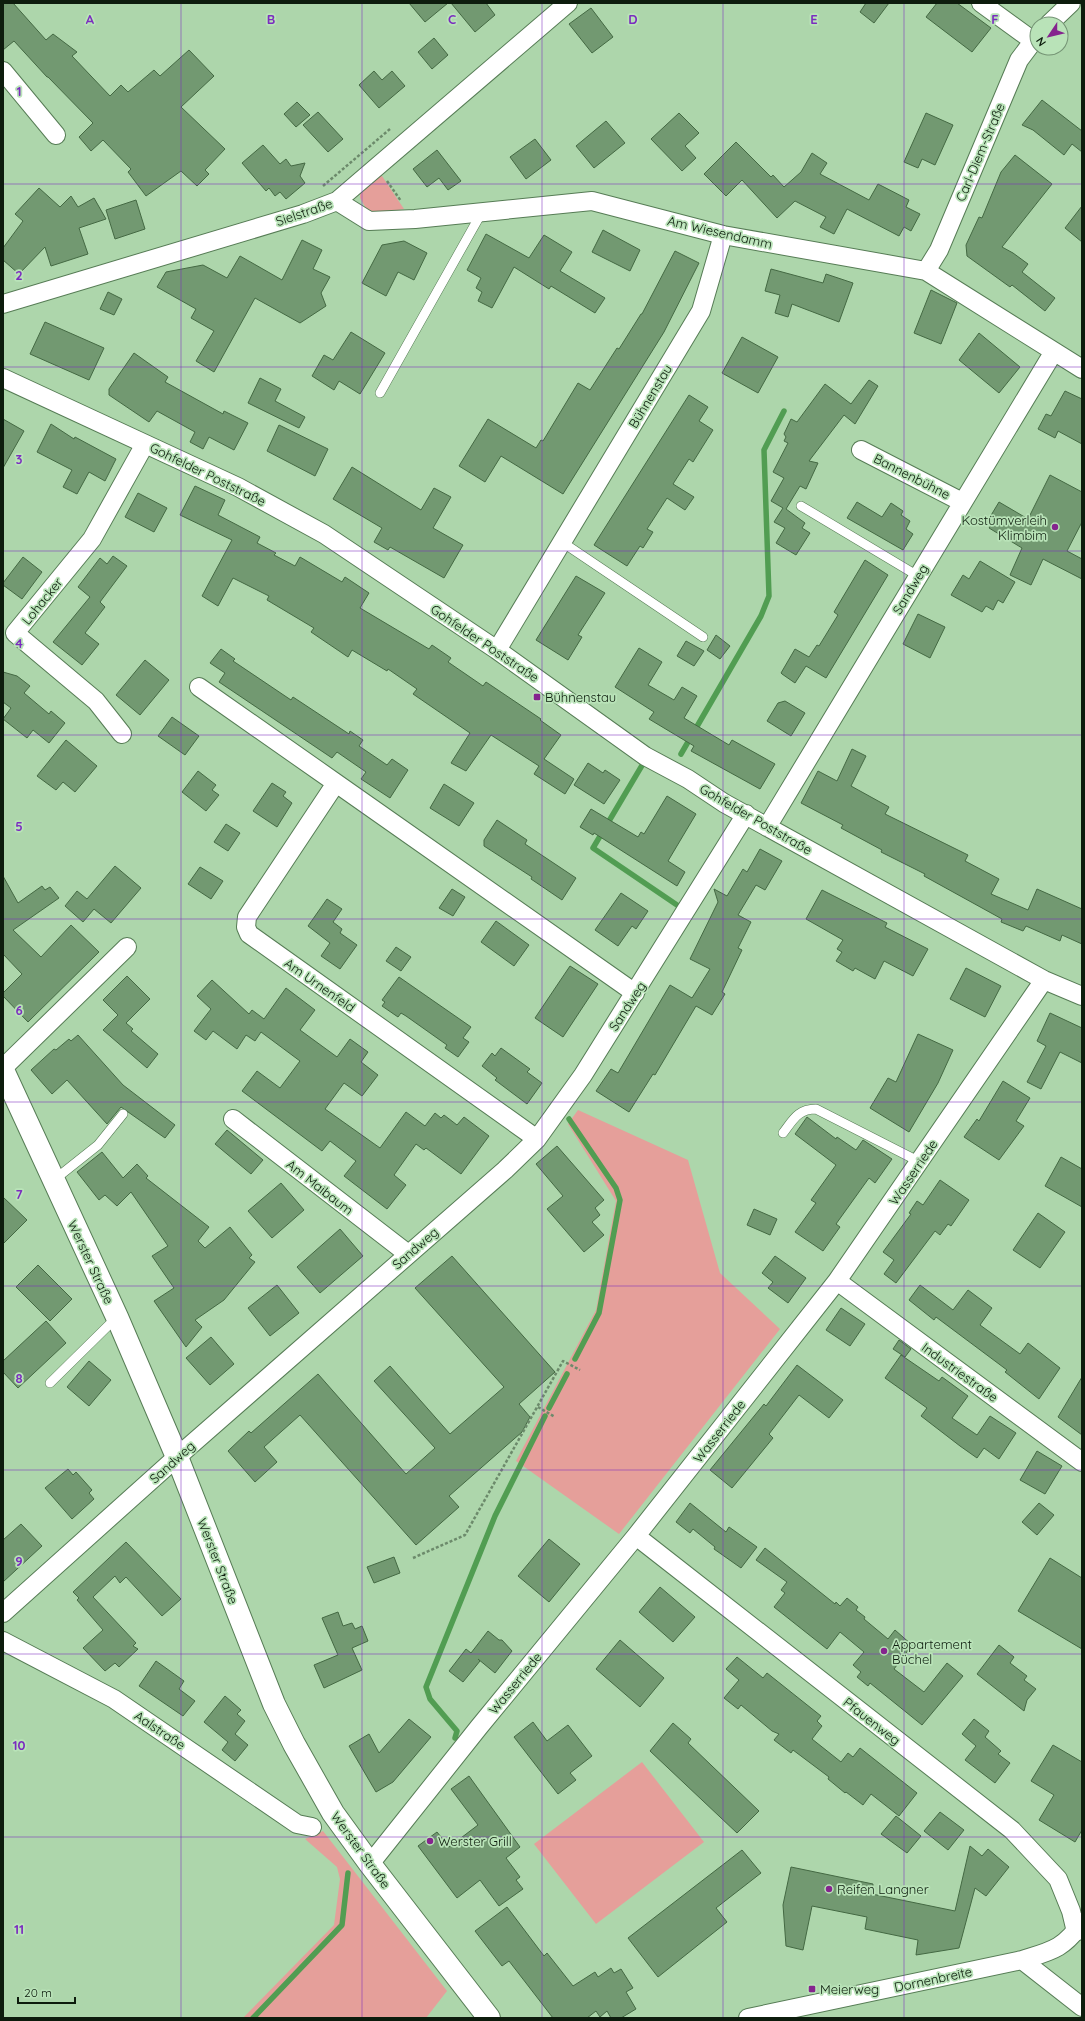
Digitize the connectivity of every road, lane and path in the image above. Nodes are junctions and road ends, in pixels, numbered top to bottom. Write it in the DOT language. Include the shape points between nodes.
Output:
graph roads {
  1 [pos="568,3"];
  2 [pos="981,3"];
  3 [pos="1071,3"];
  4 [pos="1057,16"];
  5 [pos="1029,35"];
  6 [pos="1029,45"];
  7 [pos="3,71"];
  8 [pos="56,135"];
  9 [pos="376,167"];
  10 [pos="337,201"];
  11 [pos="482,212"];
  12 [pos="414,219"];
  13 [pos="723,235"];
  14 [pos="926,271"];
  15 [pos="3,304"];
  16 [pos="1053,353"];
  17 [pos="1082,369"];
  18 [pos="3,378"];
  19 [pos="380,393"];
  20 [pos="145,444"];
  21 [pos="861,450"];
  22 [pos="962,502"];
  23 [pos="801,506"];
  24 [pos="562,542"];
  25 [pos="918,576"];
  26 [pos="703,637"];
  27 [pos="496,650"];
  28 [pos="199,687"];
  29 [pos="122,734"];
  30 [pos="336,783"];
  31 [pos="746,814"];
  32 [pos="768,827"];
  33 [pos="127,947"];
  34 [pos="1044,980"];
  35 [pos="635,993"];
  36 [pos="1082,996"];
  37 [pos="3,1069"];
  38 [pos="123,1114"];
  39 [pos="233,1119"];
  40 [pos="783,1133"];
  41 [pos="537,1139"];
  42 [pos="920,1162"];
  43 [pos="53,1180"];
  44 [pos="408,1254"];
  45 [pos="837,1282"];
  46 [pos="117,1317"];
  47 [pos="580,1370"];
  48 [pos="50,1383"];
  49 [pos="538,1407"];
  50 [pos="555,1417"];
  51 [pos="177,1457"];
  52 [pos="1082,1462"];
  53 [pos="636,1536"];
  54 [pos="413,1558"];
  55 [pos="3,1612"];
  56 [pos="3,1641"];
  57 [pos="312,1828"];
  58 [pos="370,1864"];
  59 [pos="1079,1927"];
  60 [pos="1022,1960"];
  61 [pos="1082,2007"];
  62 [pos="489,2018"];
  63 [pos="748,2018"];
  1 -- 9 [label="street, Sielstraße"];
  2 -- 5 [label="street"];
  3 -- 4 [label="street"];
  6 -- 14 [label="street, Carl-Diem-Straße" via="1019,60 939,250"];
  7 -- 8 [label="street"];
  9 -- 10 [label="street, Sielstraße"];
  9 -- 12 [label="path"];
  10 -- 12 [label="street, Am Wiesendamm" via="369,221"];
  10 -- 15 [label="street, Sielstraße" via="303,214"];
  11 -- 12 [label="street, Am Wiesendamm"];
  11 -- 13 [label="street, Am Wiesendamm" via="592,201"];
  11 -- 19 [label="lane"];
  13 -- 14 [label="street, Am Wiesendamm"];
  13 -- 24 [label="street, Bühnenstau" via="701,312"];
  14 -- 16 [label="street, Am Wiesendamm"];
  16 -- 17 [label="street, Am Wiesendamm"];
  16 -- 22 [label="street, Sandweg"];
  18 -- 20 [label="street, Gohfelder Poststraße"];
  20 -- 27 [label="street, Gohfelder Poststraße" via="238,487 324,534"];
  20 -- 29 [label="street, Lohacker" via="92,539 16,633 96,702"];
  21 -- 22 [label="street, Bannenbühne"];
  22 -- 25 [label="street, Sandweg"];
  23 -- 25 [label="lane"];
  24 -- 26 [label="lane"];
  24 -- 27 [label="street, Bühnenstau"];
  25 -- 32 [label="street, Sandweg"];
  27 -- 31 [label="street, Gohfelder Poststraße" via="645,756"];
  28 -- 30 [label="street"];
  30 -- 35 [label="street"];
  30 -- 41 [label="street, Am Urnenfeld" via="247,917 246,927 249,934"];
  31 -- 32 [label="street, Gohfelder Poststraße"];
  31 -- 35 [label="street, Sandweg"];
  32 -- 34 [label="street, Gohfelder Poststraße"];
  33 -- 37 [label="street, Werster Straße"];
  34 -- 36 [label="street, Gohfelder Poststraße"];
  34 -- 42 [label="street, Wasserriede"];
  35 -- 41 [label="street, Sandweg" via="583,1075"];
  37 -- 43 [label="main road, Werster Straße"];
  38 -- 43 [label="lane" via="98,1145"];
  39 -- 44 [label="street, Am Maibaum"];
  40 -- 42 [label="lane" via="797,1114 807,1109 816,1109"];
  41 -- 44 [label="street, Sandweg"];
  42 -- 45 [label="street, Wasserriede"];
  43 -- 46 [label="main road, Werster Straße"];
  44 -- 51 [label="street, Sandweg"];
  45 -- 52 [label="street, Industriestraße"];
  45 -- 53 [label="street, Wasserriede"];
  46 -- 48 [label="lane"];
  46 -- 51 [label="main road, Werster Straße"];
  47 -- 49 [label="path" via="563,1361"];
  49 -- 50 [label="path"];
  49 -- 54 [label="path" via="466,1535"];
  51 -- 55 [label="street, Sandweg"];
  51 -- 58 [label="main road, Werster Straße" via="274,1704 333,1813"];
  53 -- 58 [label="street, Wasserriede" via="484,1720"];
  53 -- 59 [label="street, Pfauenweg" via="1012,1830 1058,1879"];
  56 -- 57 [label="street, Aalstraße" via="114,1699 297,1824"];
  58 -- 62 [label="main road, Werster Straße"];
  59 -- 60 [label="street, Dornenbreite" via="1058,1949"];
  60 -- 61 [label="street"];
  60 -- 63 [label="street, Dornenbreite"];
}
